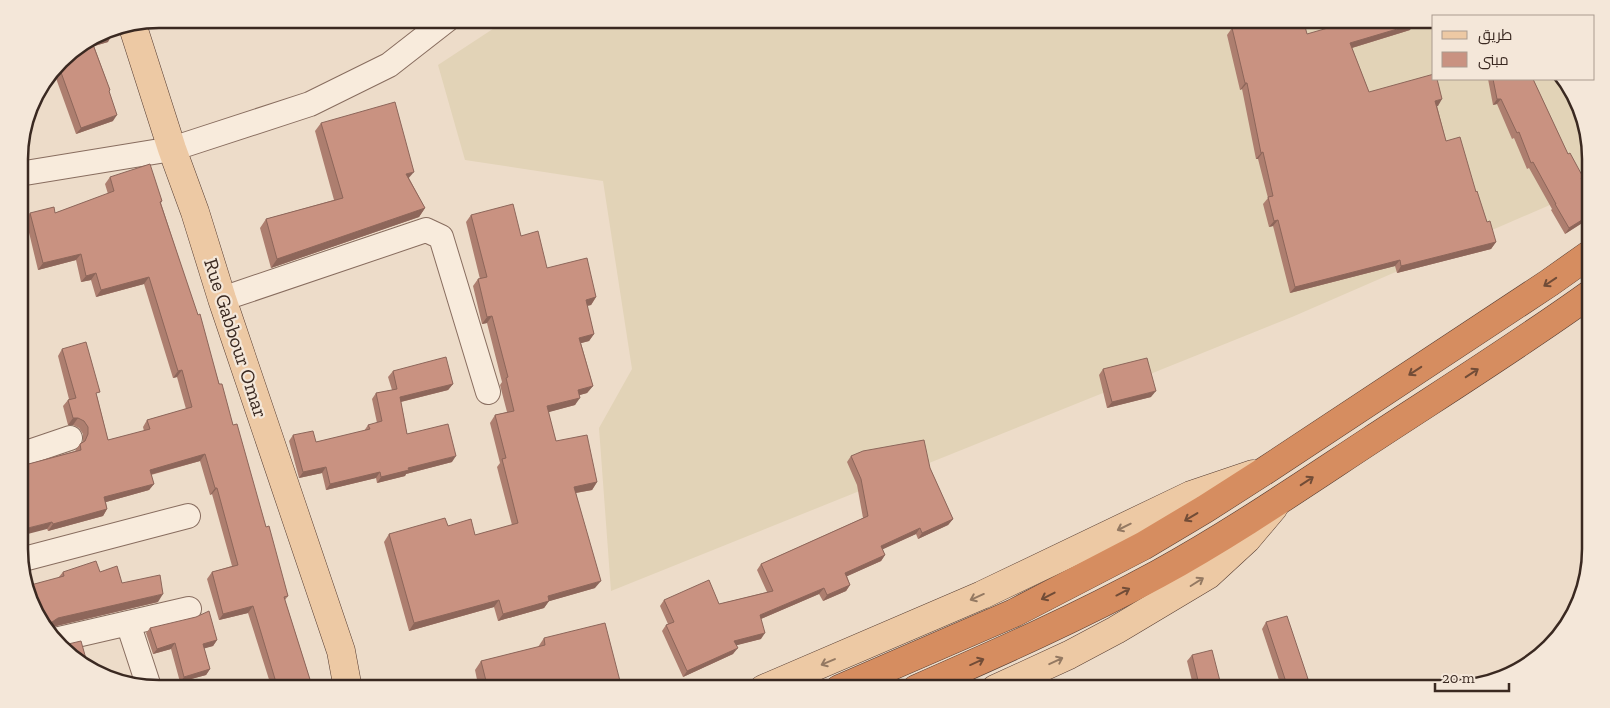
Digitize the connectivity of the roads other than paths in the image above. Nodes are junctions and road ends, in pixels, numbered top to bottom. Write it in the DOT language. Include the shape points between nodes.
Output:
graph roads {
  1 [pos="436,28"];
  2 [pos="134,30"];
  3 [pos="172,150"];
  4 [pos="28,173"];
  5 [pos="1582,260"];
  6 [pos="222,299"];
  7 [pos="1582,299"];
  8 [pos="488,392"];
  9 [pos="70,438"];
  10 [pos="28,452"];
  11 [pos="1266,470"];
  12 [pos="1280,499"];
  13 [pos="188,516"];
  14 [pos="28,558"];
  15 [pos="190,609"];
  16 [pos="128,623"];
  17 [pos="63,638"];
  18 [pos="341,651"];
  19 [pos="147,680"];
  20 [pos="346,680"];
  21 [pos="356,680"];
  22 [pos="784,680"];
  23 [pos="860,680"];
  24 [pos="937,680"];
  25 [pos="1015,680"];
  1 -- 3 [label="street" via="389,65 310,104"];
  2 -- 3 [label="main road, Rue Gabbour Omar"];
  3 -- 4 [label="street"];
  3 -- 6 [label="main road, Rue Gabbour Omar" via="196,212"];
  5 -- 11 [label="highway, one-way"];
  6 -- 8 [label="street" via="426,230 441,237"];
  6 -- 18 [label="main road, Rue Gabbour Omar"];
  12 -- 7 [label="highway, one-way"];
  9 -- 10 [label="street"];
  11 -- 22 [label="main road, one-way" via="1191,495 982,595"];
  11 -- 23 [label="highway, one-way" via="1182,523 1079,580 1014,613"];
  24 -- 12 [label="highway, one-way" via="1097,606 1159,573"];
  25 -- 12 [label="main road, one-way" via="1108,634 1208,575 1247,539"];
  13 -- 14 [label="street"];
  15 -- 16 [label="street"];
  16 -- 17 [label="street"];
  16 -- 19 [label="street"];
  18 -- 20 [label="main road, Rue Gabbour Omar"];
  18 -- 21 [label="main road, Rue Gabbour Omar"];
}
